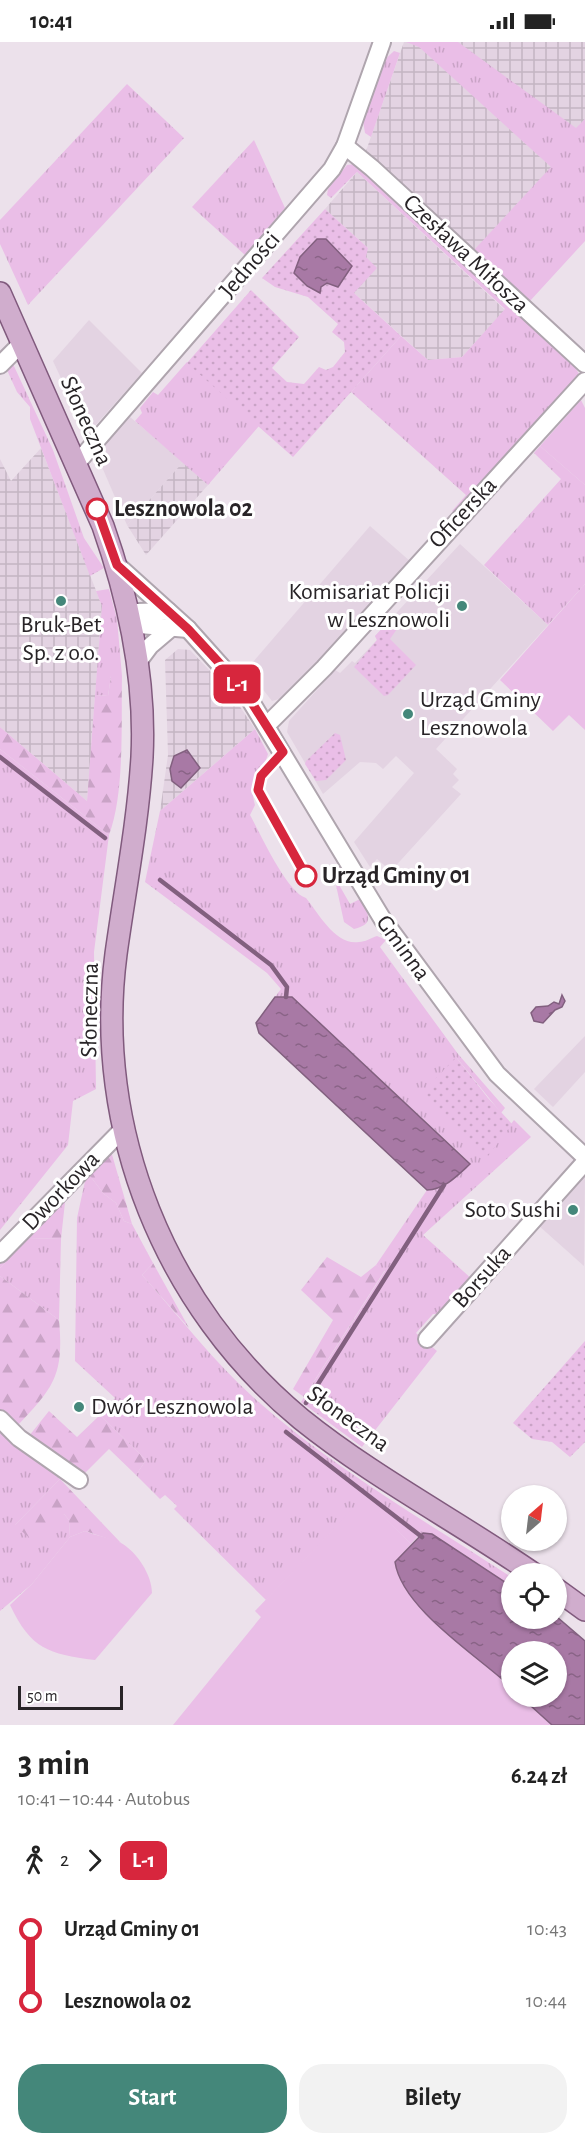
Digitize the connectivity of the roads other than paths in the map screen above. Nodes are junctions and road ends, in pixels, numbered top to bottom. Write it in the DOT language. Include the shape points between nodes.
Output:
graph roads {
  1 [pos="382,42"];
  2 [pos="345,146"];
  3 [pos="0,293"];
  4 [pos="22,342"];
  5 [pos="585,364"];
  6 [pos="0,365"];
  7 [pos="585,381"];
  8 [pos="77,463"];
  9 [pos="117,565"];
  10 [pos="168,612"];
  11 [pos="130,617"];
  12 [pos="180,628"];
  13 [pos="138,662"];
  14 [pos="267,725"];
  15 [pos="123,1129"];
  16 [pos="585,1157"];
  17 [pos="585,1162"];
  18 [pos="0,1254"];
  19 [pos="427,1339"];
  20 [pos="0,1419"];
  21 [pos="79,1480"];
  22 [pos="517,1563"];
  23 [pos="567,1597"];
  24 [pos="585,1610"];
  1 -- 2 [label="street, Jedności"];
  2 -- 5 [label="street, Czesława Miłosza"];
  2 -- 8 [label="street, Jedności" via="318,186"];
  3 -- 4 [label="main road, Słoneczna"];
  4 -- 6 [label="street"];
  4 -- 8 [label="main road, Słoneczna"];
  7 -- 14 [label="street, Oficerska" via="324,668"];
  8 -- 9 [label="main road, Słoneczna"];
  9 -- 10 [label="street, Gminna"];
  9 -- 11 [label="main road, Słoneczna"];
  10 -- 11 [label="street" via="138,612"];
  10 -- 12 [label="street, Gminna"];
  11 -- 12 [label="street" via="140,624"];
  11 -- 13 [label="main road, Słoneczna"];
  12 -- 13 [label="street" via="150,646"];
  12 -- 14 [label="street, Gminna" via="247,695"];
  13 -- 15 [label="main road, Słoneczna" via="142,754 112,1016 114,1080"];
  14 -- 16 [label="street, Gminna" via="371,902 462,1028 497,1074"];
  15 -- 18 [label="street, Dworkowa"];
  15 -- 22 [label="main road, Słoneczna" via="146,1206 172,1261 210,1322 253,1374 335,1444"];
  17 -- 19 [label="street, Borsuka"];
  20 -- 21 [label="street" via="19,1438"];
  23 -- 24 [label="main road"];
}
